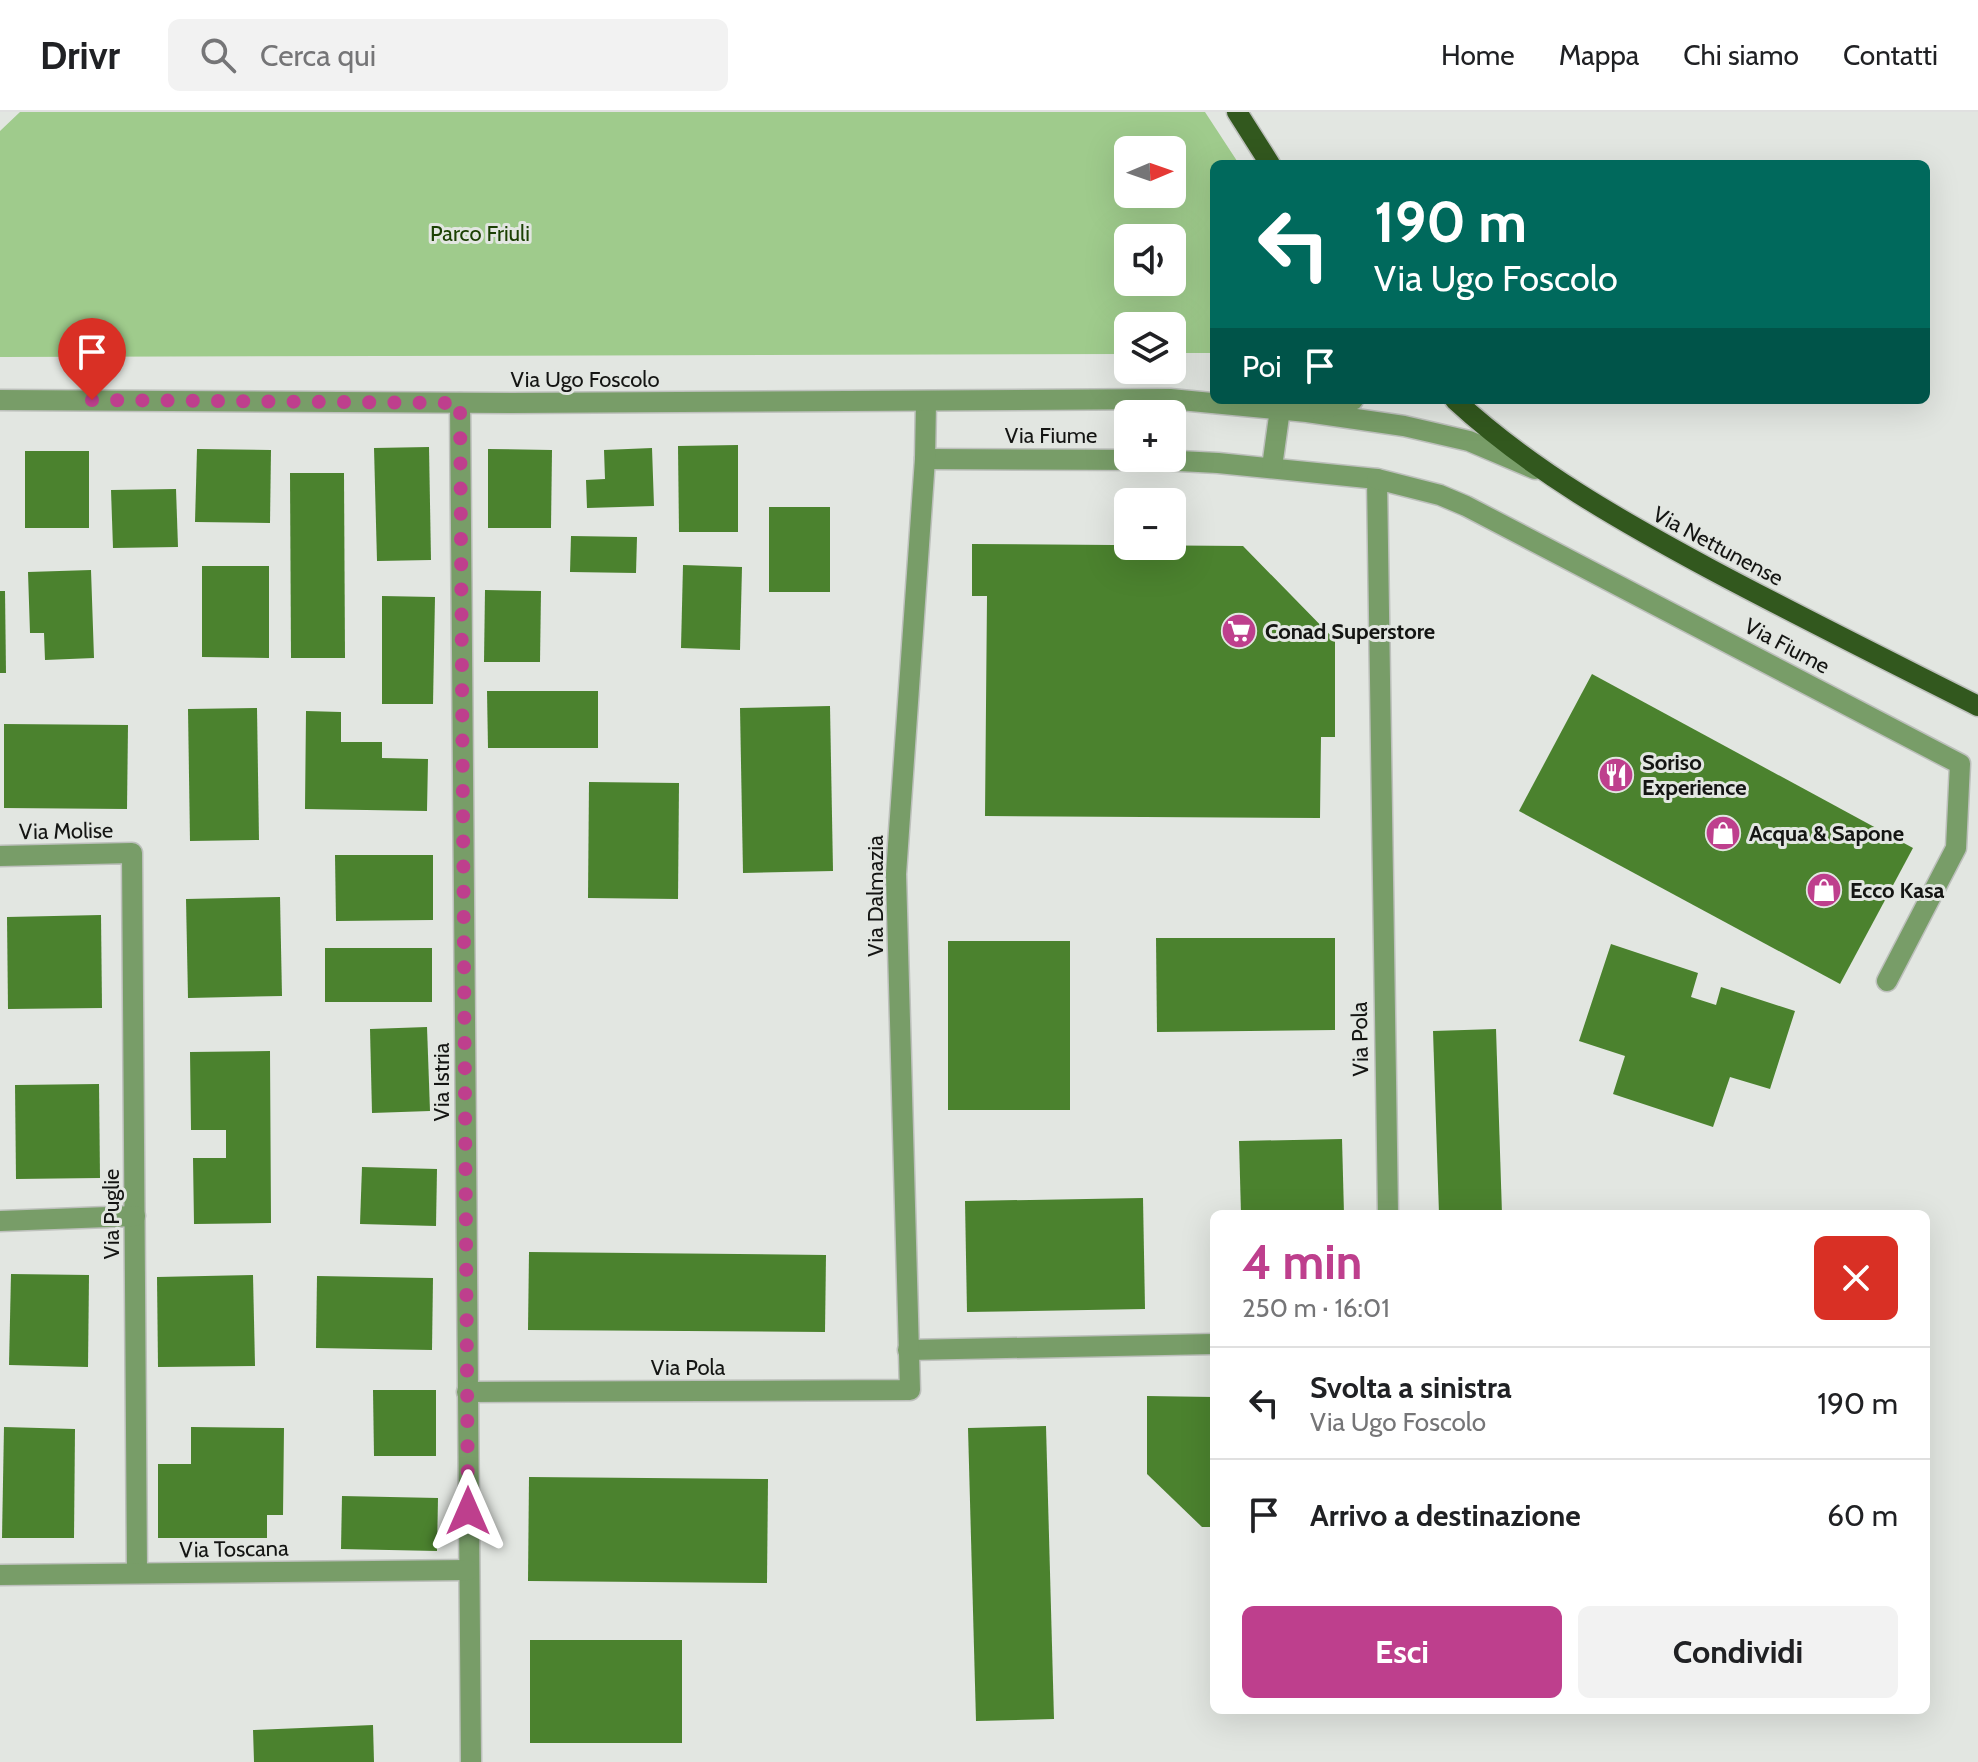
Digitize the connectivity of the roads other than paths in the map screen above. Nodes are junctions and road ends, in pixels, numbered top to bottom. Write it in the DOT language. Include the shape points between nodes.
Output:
graph roads {
  1 [pos="1237,112"];
  2 [pos="1267,160"];
  3 [pos="1210,391"];
  4 [pos="1170,399"];
  5 [pos="0,400"];
  6 [pos="926,402"];
  7 [pos="460,403"];
  8 [pos="1210,403"];
  9 [pos="1225,404"];
  10 [pos="1342,404"];
  11 [pos="1460,404"];
  12 [pos="1280,409"];
  13 [pos="1307,412"];
  14 [pos="925,459"];
  15 [pos="1272,467"];
  16 [pos="1548,475"];
  17 [pos="1377,479"];
  18 [pos="1978,706"];
  19 [pos="132,853"];
  20 [pos="0,856"];
  21 [pos="1887,981"];
  22 [pos="1388,1210"];
  23 [pos="135,1216"];
  24 [pos="0,1221"];
  25 [pos="1210,1344"];
  26 [pos="908,1350"];
  27 [pos="910,1390"];
  28 [pos="467,1392"];
  29 [pos="468,1570"];
  30 [pos="137,1573"];
  31 [pos="0,1575"];
  32 [pos="471,1762"];
  1 -- 2 [label="main road"];
  3 -- 4 [label="street, Via Ugo Foscolo"];
  4 -- 6 [label="street, Via Ugo Foscolo"];
  4 -- 8 [label="street, Via Ugo Foscolo"];
  5 -- 7 [label="street, Via Ugo Foscolo"];
  6 -- 7 [label="street, Via Ugo Foscolo"];
  6 -- 14 [label="street, Via Dalmazia"];
  7 -- 28 [label="street, Via Istria"];
  9 -- 12 [label="street, Via Ugo Foscolo"];
  10 -- 13 [label="street, Via Ugo Foscolo"];
  11 -- 16 [label="main road, Via Nettunense"];
  12 -- 13 [label="street, Via Ugo Foscolo"];
  12 -- 15 [label="street"];
  13 -- 16 [label="street, Via Ugo Foscolo" via="1469,441"];
  14 -- 15 [label="street, Via Fiume" via="1160,460"];
  14 -- 26 [label="street, Via Dalmazia" via="896,874"];
  15 -- 17 [label="street, Via Fiume"];
  16 -- 18 [label="main road, Via Nettunense" via="1618,520"];
  17 -- 21 [label="street, Via Fiume" via="1466,506 1960,764 1956,848"];
  17 -- 22 [label="street, Via Pola"];
  19 -- 20 [label="street, Via Molise"];
  19 -- 23 [label="street, Via Puglie"];
  23 -- 24 [label="street"];
  23 -- 30 [label="street, Via Puglie"];
  25 -- 26 [label="street"];
  26 -- 27 [label="street, Via Dalmazia"];
  27 -- 28 [label="street, Via Pola"];
  28 -- 29 [label="street, Via Istria"];
  29 -- 30 [label="street, Via Toscana"];
  29 -- 32 [label="street, Via Istria"];
  30 -- 31 [label="street, Via Toscana"];
}
